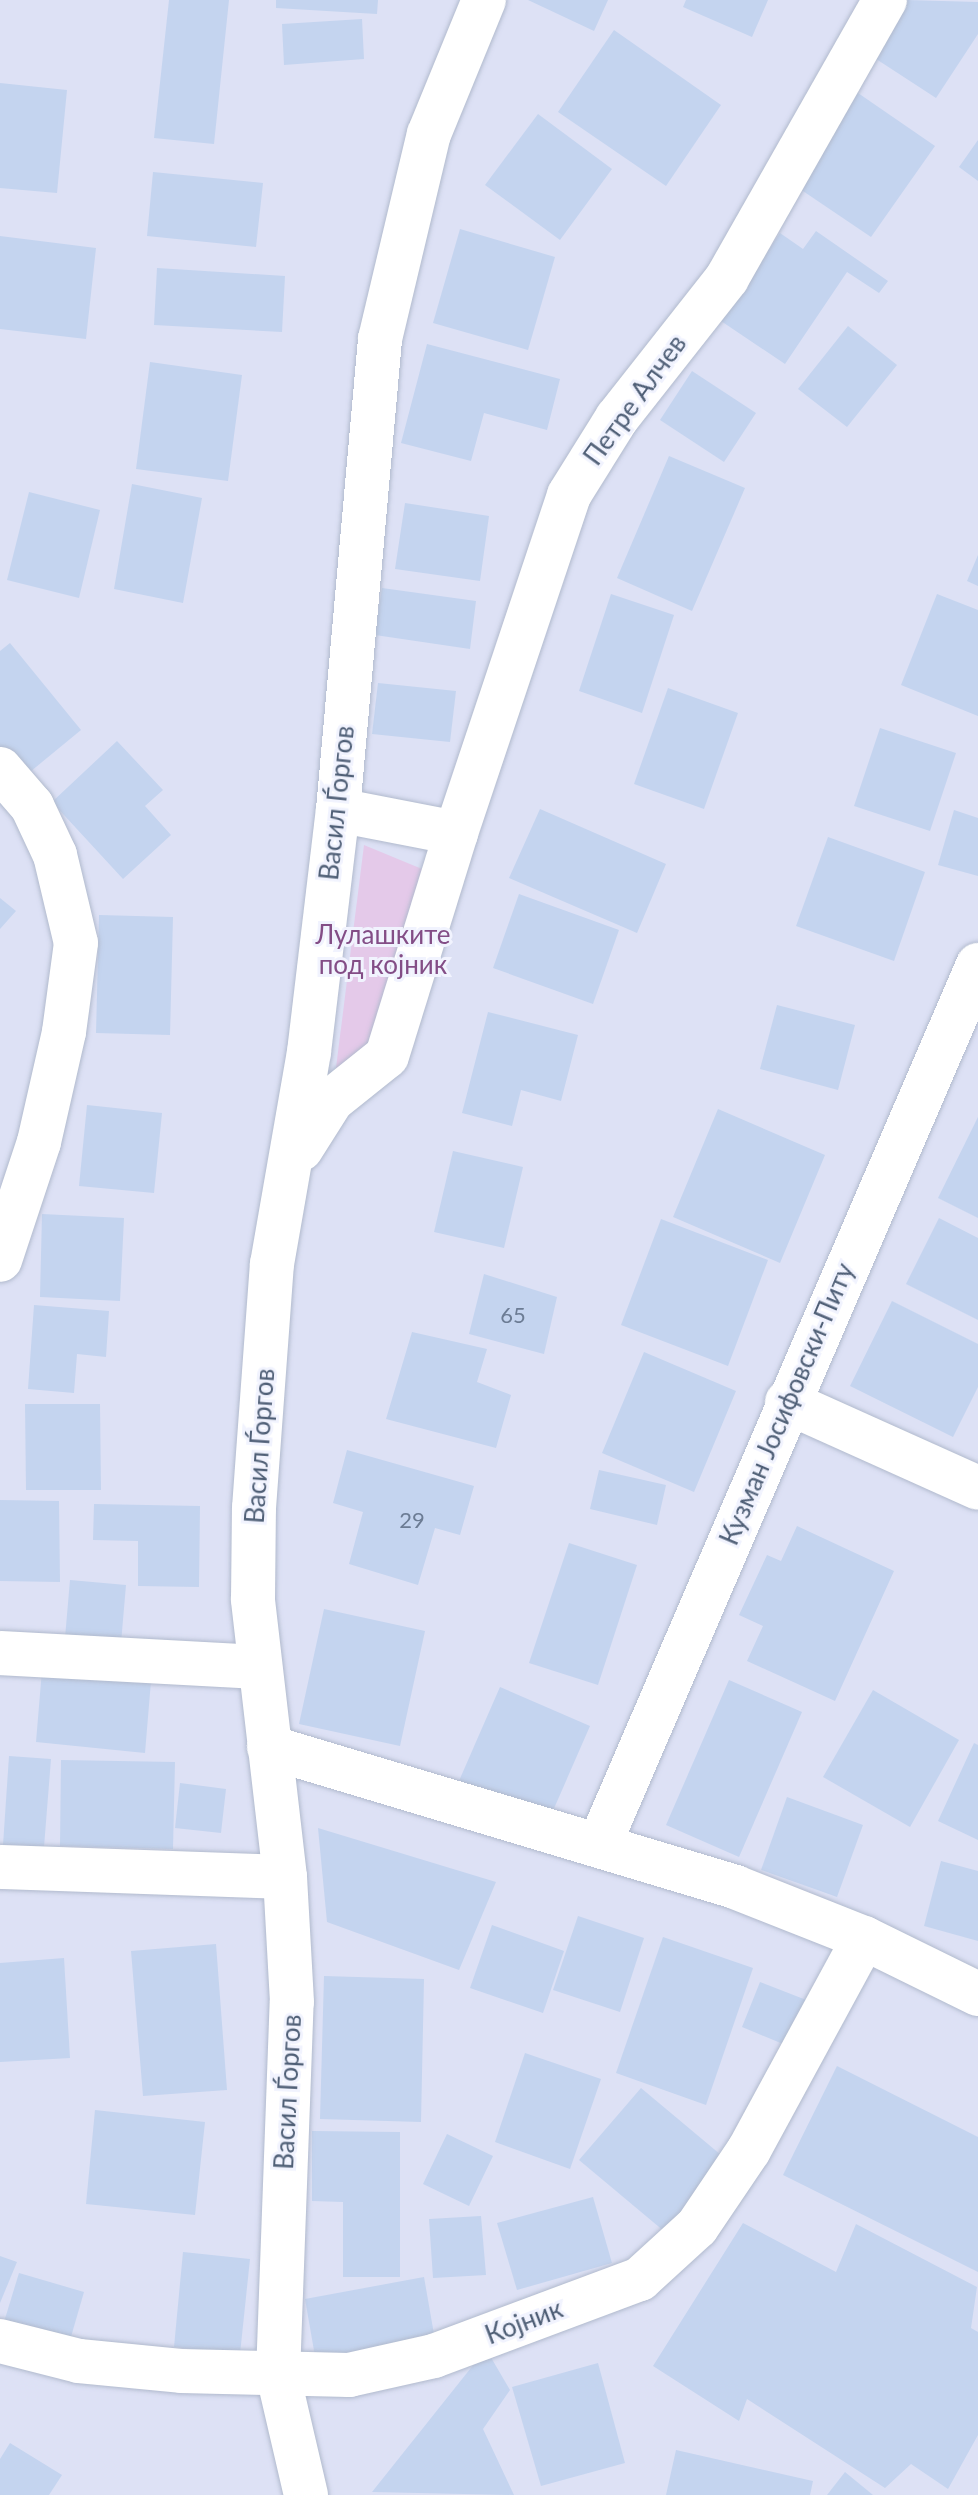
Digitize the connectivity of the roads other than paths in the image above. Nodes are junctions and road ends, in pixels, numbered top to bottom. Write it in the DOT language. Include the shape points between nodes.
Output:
graph roads {
  1 [pos="484,0"];
  2 [pos="885,0"];
  3 [pos="0,769"];
  4 [pos="338,810"];
  5 [pos="456,833"];
  6 [pos="978,967"];
  7 [pos="290,1166"];
  8 [pos="0,1260"];
  9 [pos="787,1402"];
  10 [pos="978,1488"];
  11 [pos="0,1653"];
  12 [pos="260,1667"];
  13 [pos="269,1747"];
  14 [pos="600,1843"];
  15 [pos="0,1867"];
  16 [pos="285,1877"];
  17 [pos="864,1938"];
  18 [pos="978,1994"];
  19 [pos="0,2341"];
  20 [pos="278,2375"];
  21 [pos="306,2495"];
  1 -- 4 [label="street, Васил Ѓоргов" via="429,134 380,339"];
  2 -- 5 [label="street, Петре Алчев" via="727,278 617,418 569,495"];
  3 -- 8 [label="street" via="32,806 55,855 76,943 64,1032 39,1142"];
  4 -- 5 [label="street"];
  4 -- 7 [label="street, Васил Ѓоргов"];
  5 -- 7 [label="street, Петре Алчев" via="387,1056 332,1100"];
  6 -- 9 [label="street, Кузман Јосифовски-Питу"];
  7 -- 12 [label="street, Васил Ѓоргов" via="272,1264 254,1508 253,1599"];
  9 -- 10 [label="street"];
  9 -- 14 [label="street, Кузман Јосифовски-Питу"];
  11 -- 12 [label="street"];
  12 -- 13 [label="street, Васил Ѓоргов"];
  13 -- 14 [label="street" via="469,1811"];
  13 -- 16 [label="street, Васил Ѓоргов"];
  14 -- 17 [label="street" via="735,1887"];
  15 -- 16 [label="street"];
  16 -- 20 [label="street, Васил Ѓоргов" via="292,2002"];
  17 -- 18 [label="street"];
  17 -- 20 [label="street, Којник" via="749,2150 697,2227 640,2279 434,2356 349,2375"];
  19 -- 20 [label="street, Којник" via="79,2361"];
  20 -- 21 [label="street, Васил Ѓоргов"];
}
